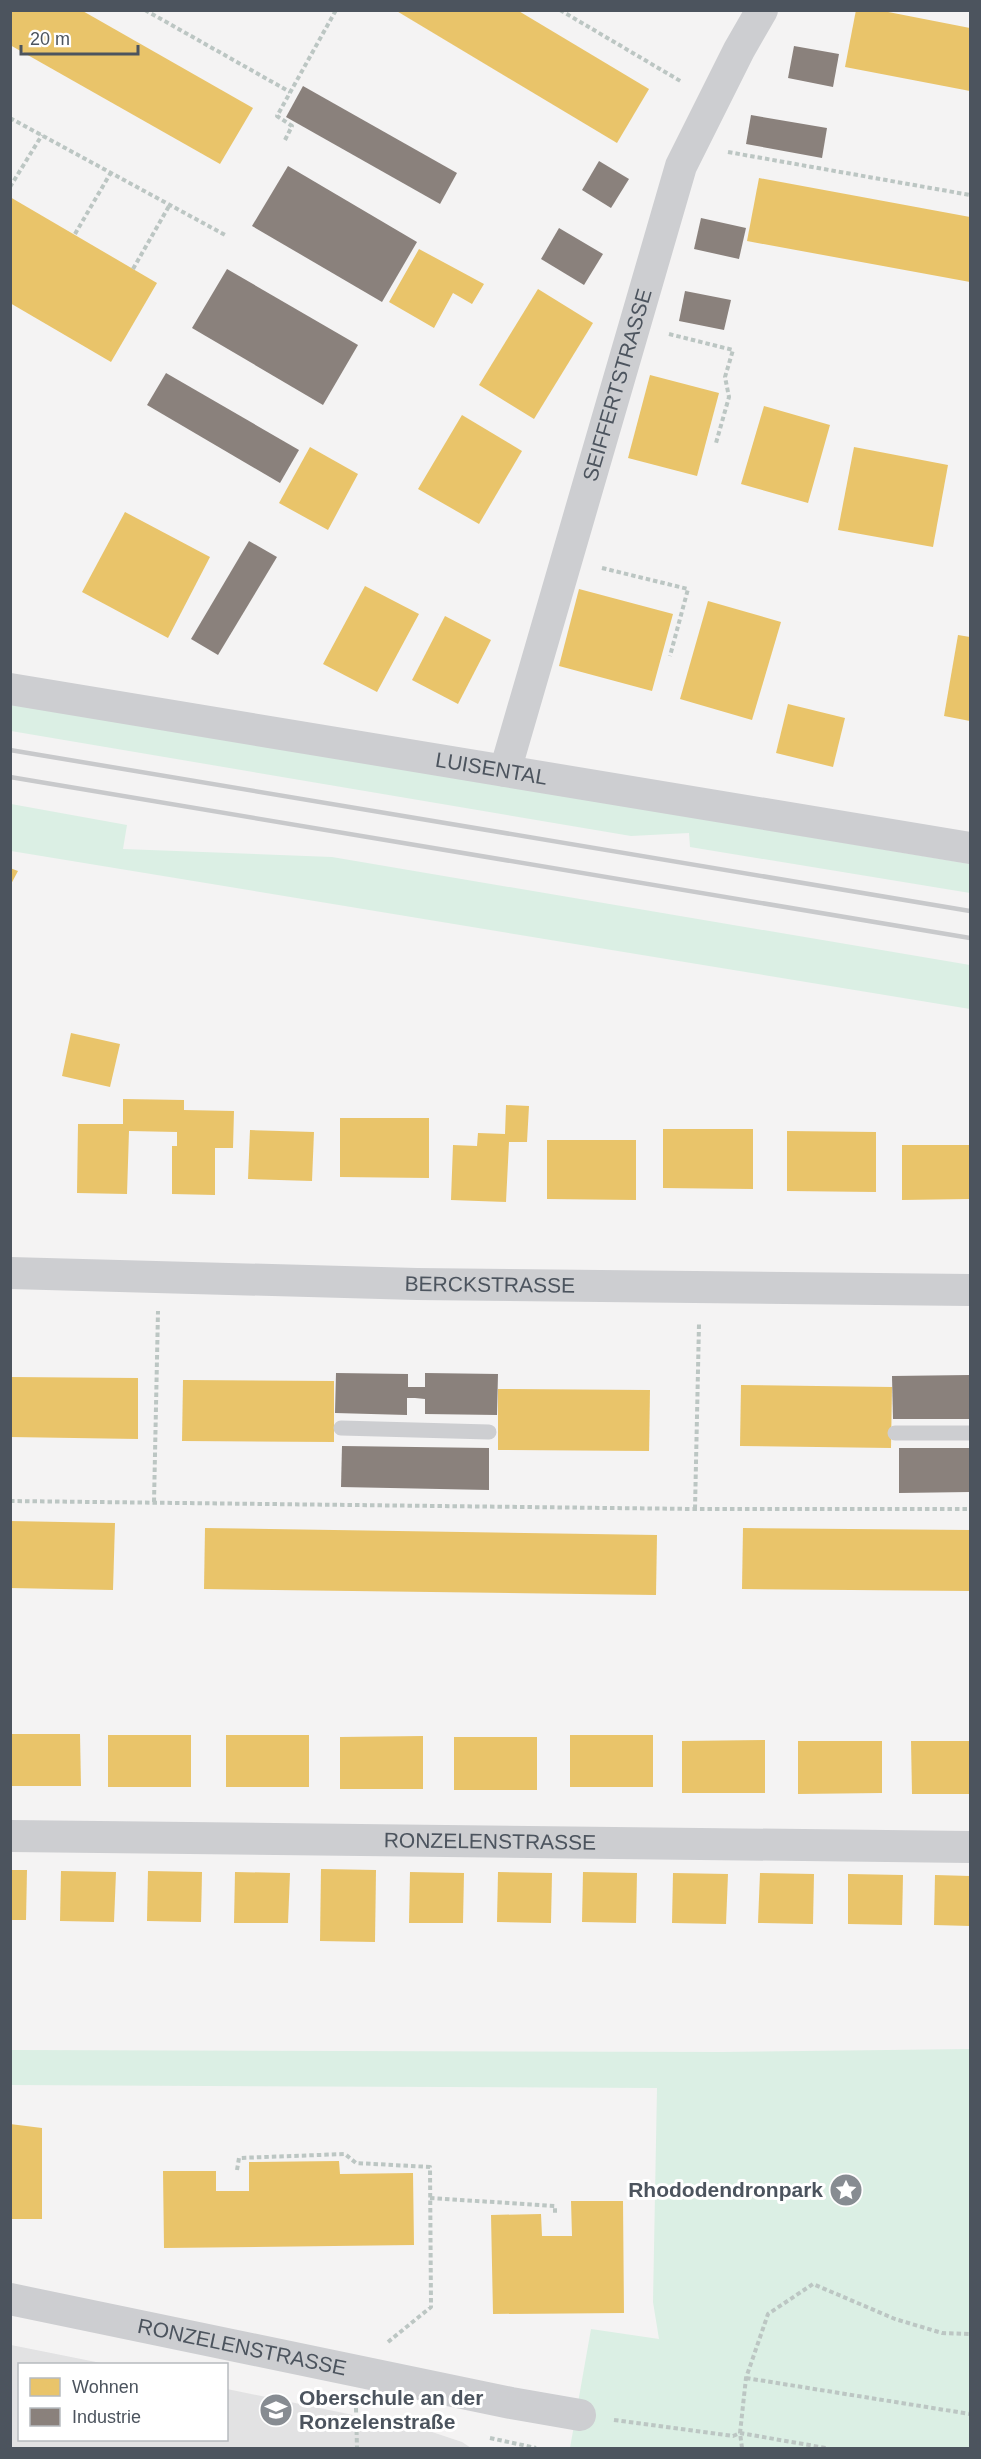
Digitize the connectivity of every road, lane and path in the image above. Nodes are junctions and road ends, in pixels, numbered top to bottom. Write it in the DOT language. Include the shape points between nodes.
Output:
graph roads {
  1 [pos="146,10"];
  2 [pos="336,10"];
  3 [pos="560,10"];
  4 [pos="762,10"];
  5 [pos="290,92"];
  6 [pos="714,100"];
  7 [pos="10,118"];
  8 [pos="42,135"];
  9 [pos="285,140"];
  10 [pos="692,145"];
  11 [pos="110,174"];
  12 [pos="10,187"];
  13 [pos="970,195"];
  14 [pos="169,206"];
  15 [pos="75,234"];
  16 [pos="227,236"];
  17 [pos="133,269"];
  18 [pos="634,325"];
  19 [pos="716,443"];
  20 [pos="566,559"];
  21 [pos="670,656"];
  22 [pos="10,689"];
  23 [pos="505,771"];
  24 [pos="970,848"];
  25 [pos="10,1273"];
  26 [pos="159,1278"];
  27 [pos="700,1288"];
  28 [pos="970,1290"];
  29 [pos="341,1428"];
  30 [pos="489,1432"];
  31 [pos="895,1433"];
  32 [pos="970,1433"];
  33 [pos="10,1501"];
  34 [pos="154,1502"];
  35 [pos="695,1509"];
  36 [pos="970,1509"];
  37 [pos="10,1836"];
  38 [pos="970,1847"];
  39 [pos="237,2170"];
  40 [pos="430,2198"];
  41 [pos="555,2214"];
  42 [pos="10,2299"];
  43 [pos="970,2334"];
  44 [pos="353,2370"];
  45 [pos="746,2378"];
  46 [pos="356,2407"];
  47 [pos="970,2414"];
  48 [pos="580,2415"];
  49 [pos="740,2433"];
  50 [pos="357,2448"];
  51 [pos="742,2448"];
  52 [pos="826,2448"];
  1 -- 5 [label="path"];
  2 -- 5 [label="path"];
  3 -- 6 [label="path"];
  4 -- 6 [label="street, SEIFFERTSTRASSE"];
  5 -- 9 [label="path" via="277,116 292,126"];
  6 -- 10 [label="street, SEIFFERTSTRASSE"];
  7 -- 8 [label="path"];
  8 -- 11 [label="path"];
  8 -- 12 [label="path"];
  10 -- 13 [label="path"];
  10 -- 18 [label="street, SEIFFERTSTRASSE" via="681,166"];
  11 -- 14 [label="path"];
  11 -- 15 [label="path"];
  14 -- 16 [label="path"];
  14 -- 17 [label="path"];
  18 -- 19 [label="path" via="733,350 725,377 729,397"];
  18 -- 20 [label="street, SEIFFERTSTRASSE"];
  20 -- 21 [label="path" via="688,589"];
  20 -- 23 [label="street, SEIFFERTSTRASSE"];
  22 -- 23 [label="street, LUISENTAL"];
  23 -- 24 [label="street, LUISENTAL"];
  25 -- 26 [label="street, BERCKSTRASSE"];
  26 -- 27 [label="street, BERCKSTRASSE"];
  26 -- 34 [label="path"];
  27 -- 28 [label="street, BERCKSTRASSE"];
  27 -- 35 [label="path"];
  29 -- 30 [label="lane"];
  31 -- 32 [label="lane"];
  33 -- 34 [label="path"];
  34 -- 35 [label="path"];
  35 -- 36 [label="path"];
  37 -- 38 [label="street, RONZELENSTRASSE"];
  39 -- 40 [label="path" via="239,2158 345,2154 356,2163 430,2168"];
  40 -- 41 [label="path" via="555,2206"];
  40 -- 44 [label="path" via="431,2307"];
  42 -- 44 [label="street, RONZELENSTRASSE"];
  43 -- 45 [label="path" via="942,2333 895,2319 813,2284 768,2314"];
  44 -- 48 [label="street, RONZELENSTRASSE"];
  45 -- 47 [label="path"];
  45 -- 49 [label="path"];
  46 -- 50 [label="path"];
  48 -- 49 [label="path" via="733,2436"];
  49 -- 51 [label="path"];
  49 -- 52 [label="path"];
}
